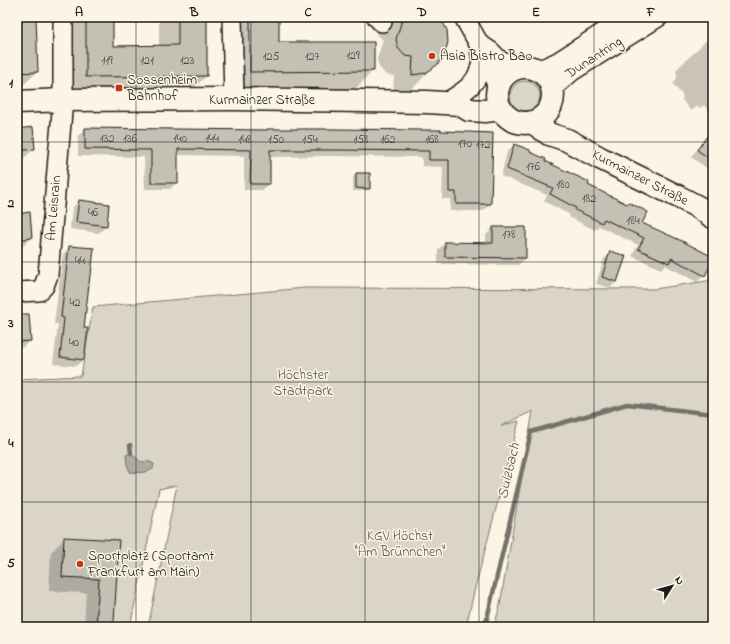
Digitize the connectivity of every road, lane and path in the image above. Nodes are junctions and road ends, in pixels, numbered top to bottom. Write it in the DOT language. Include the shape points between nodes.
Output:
graph roads {
  1 [pos="63,17"];
  2 [pos="232,17"];
  3 [pos="464,17"];
  4 [pos="628,17"];
  5 [pos="658,17"];
  6 [pos="480,52"];
  7 [pos="531,68"];
  8 [pos="499,96"];
  9 [pos="552,98"];
  10 [pos="234,99"];
  11 [pos="63,100"];
  12 [pos="17,102"];
  13 [pos="453,104"];
  14 [pos="532,122"];
  15 [pos="567,140"];
  16 [pos="713,217"];
  17 [pos="17,292"];
  1 -- 11 [label="street"];
  2 -- 10 [label="street"];
  3 -- 6 [label="street"];
  4 -- 7 [label="street, Dunantring" via="558,62"];
  5 -- 9 [label="street, Dunantring" via="572,71 558,83"];
  6 -- 7 [label="street" via="491,52 501,62"];
  6 -- 8 [label="street" via="492,73"];
  6 -- 13 [label="street" via="481,69 478,75"];
  7 -- 8 [label="main road" via="514,69 507,73 501,80"];
  7 -- 9 [label="main road" via="548,78"];
  8 -- 13 [label="main road, Kurmainzer Straße" via="485,111 469,110"];
  8 -- 14 [label="main road" via="505,115 518,122"];
  9 -- 14 [label="main road" via="546,114"];
  9 -- 15 [label="main road" via="554,116"];
  10 -- 11 [label="main road, Kurmainzer Straße"];
  10 -- 13 [label="main road, Kurmainzer Straße"];
  11 -- 12 [label="main road, Kurmainzer Straße"];
  11 -- 17 [label="street, Am Leisrain" via="48,275 39,291"];
  14 -- 15 [label="main road, Kurmainzer Straße" via="549,134"];
  15 -- 16 [label="main road, Kurmainzer Straße"];
}
